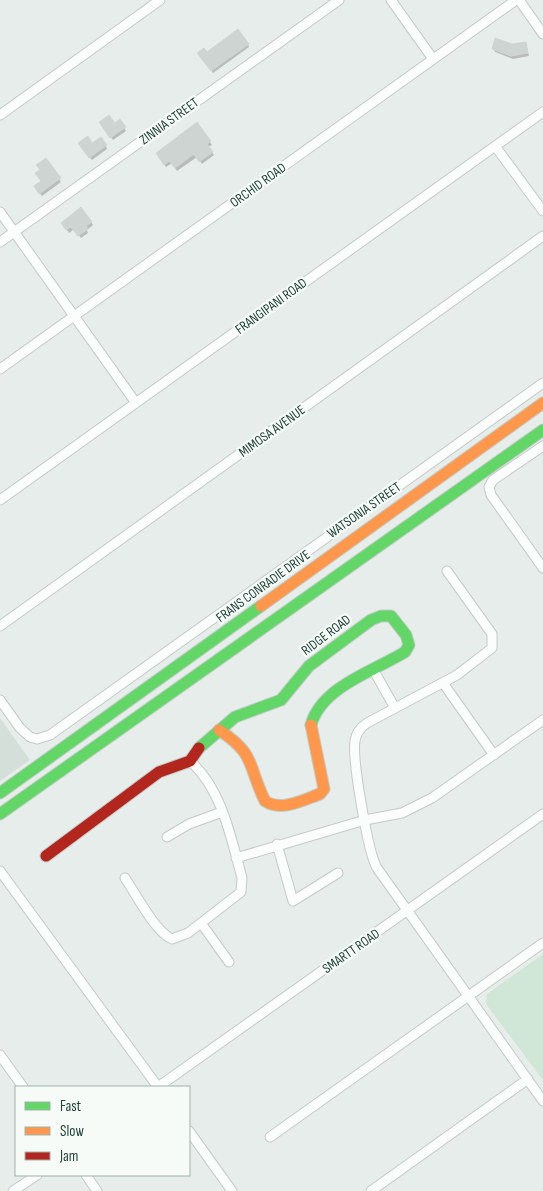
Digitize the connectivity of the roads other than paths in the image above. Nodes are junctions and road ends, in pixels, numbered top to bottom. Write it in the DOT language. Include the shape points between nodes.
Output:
graph roads {
  1 [pos="160,0"];
  2 [pos="339,0"];
  3 [pos="391,0"];
  4 [pos="517,0"];
  5 [pos="543,34"];
  6 [pos="433,59"];
  7 [pos="543,112"];
  8 [pos="0,115"];
  9 [pos="495,146"];
  10 [pos="543,211"];
  11 [pos="0,212"];
  12 [pos="14,232"];
  13 [pos="543,236"];
  14 [pos="0,242"];
  15 [pos="74,316"];
  16 [pos="0,369"];
  17 [pos="543,383"];
  18 [pos="136,403"];
  19 [pos="543,404"];
  20 [pos="543,430"];
  21 [pos="543,446"];
  22 [pos="0,500"];
  23 [pos="543,568"];
  24 [pos="447,571"];
  25 [pos="0,626"];
  26 [pos="374,671"];
  27 [pos="443,683"];
  28 [pos="0,700"];
  29 [pos="395,708"];
  30 [pos="543,720"];
  31 [pos="219,730"];
  32 [pos="494,755"];
  33 [pos="190,761"];
  34 [pos="0,792"];
  35 [pos="222,812"];
  36 [pos="0,814"];
  37 [pos="543,814"];
  38 [pos="364,820"];
  39 [pos="167,837"];
  40 [pos="277,844"];
  41 [pos="46,856"];
  42 [pos="236,858"];
  43 [pos="0,871"];
  44 [pos="338,873"];
  45 [pos="125,878"];
  46 [pos="407,911"];
  47 [pos="201,923"];
  48 [pos="543,943"];
  49 [pos="229,962"];
  50 [pos="468,995"];
  51 [pos="0,1055"];
  52 [pos="528,1079"];
  53 [pos="22,1086"];
  54 [pos="157,1086"];
  55 [pos="159,1086"];
  56 [pos="543,1101"];
  57 [pos="190,1132"];
  58 [pos="270,1137"];
  59 [pos="36,1176"];
  60 [pos="87,1176"];
  61 [pos="13,1191"];
  62 [pos="98,1191"];
  63 [pos="232,1191"];
  64 [pos="371,1191"];
  1 -- 8 [label="street"];
  2 -- 12 [label="street, ZINNIA STREET"];
  3 -- 6 [label="street"];
  4 -- 5 [label="street"];
  4 -- 6 [label="street, ORCHID ROAD"];
  6 -- 15 [label="street, ORCHID ROAD"];
  7 -- 9 [label="street, FRANGIPANI ROAD"];
  9 -- 10 [label="street"];
  9 -- 18 [label="street, FRANGIPANI ROAD"];
  11 -- 12 [label="street"];
  12 -- 14 [label="street, ZINNIA STREET"];
  12 -- 15 [label="street"];
  13 -- 25 [label="street, MIMOSA AVENUE"];
  15 -- 16 [label="street, ORCHID ROAD"];
  15 -- 18 [label="street"];
  17 -- 28 [label="street, WATSONIA STREET" via="58,730 37,739 30,738"];
  18 -- 22 [label="street, FRANGIPANI ROAD"];
  19 -- 34 [label="main road, FRANS CONRADIE DRIVE"];
  20 -- 36 [label="main road"];
  21 -- 23 [label="street" via="493,480 489,487 491,495"];
  24 -- 27 [label="street" via="492,634 494,644 482,658"];
  26 -- 29 [label="street"];
  26 -- 31 [label="main road, RIDGE ROAD" via="405,652 409,645 406,634 391,616 371,620 309,666 281,700 244,712"];
  26 -- 31 [label="main road, RIDGE ROAD" via="337,690 311,721 324,789 314,796 277,807 265,802 245,750"];
  27 -- 29 [label="street"];
  27 -- 32 [label="street"];
  29 -- 38 [label="street" via="364,725 356,736 354,749"];
  30 -- 32 [label="street"];
  31 -- 33 [label="main road, RIDGE ROAD" via="203,743"];
  32 -- 38 [label="street" via="432,798 405,812"];
  33 -- 35 [label="street" via="205,776"];
  33 -- 41 [label="main road" via="159,772"];
  35 -- 39 [label="street" via="189,824"];
  35 -- 42 [label="street"];
  37 -- 46 [label="street, SMARTT ROAD"];
  38 -- 40 [label="street"];
  38 -- 46 [label="street" via="372,860"];
  40 -- 42 [label="street"];
  40 -- 44 [label="street" via="294,901"];
  42 -- 47 [label="street" via="242,878 241,892"];
  43 -- 54 [label="street"];
  45 -- 47 [label="street" via="166,936 172,939 181,936"];
  46 -- 50 [label="street"];
  46 -- 55 [label="street, SMARTT ROAD"];
  47 -- 49 [label="street"];
  48 -- 50 [label="street"];
  50 -- 52 [label="street"];
  50 -- 58 [label="street"];
  51 -- 53 [label="street"];
  52 -- 56 [label="street"];
  52 -- 64 [label="street"];
  57 -- 63 [label="street"];
  59 -- 61 [label="street"];
  60 -- 62 [label="street"];
}
